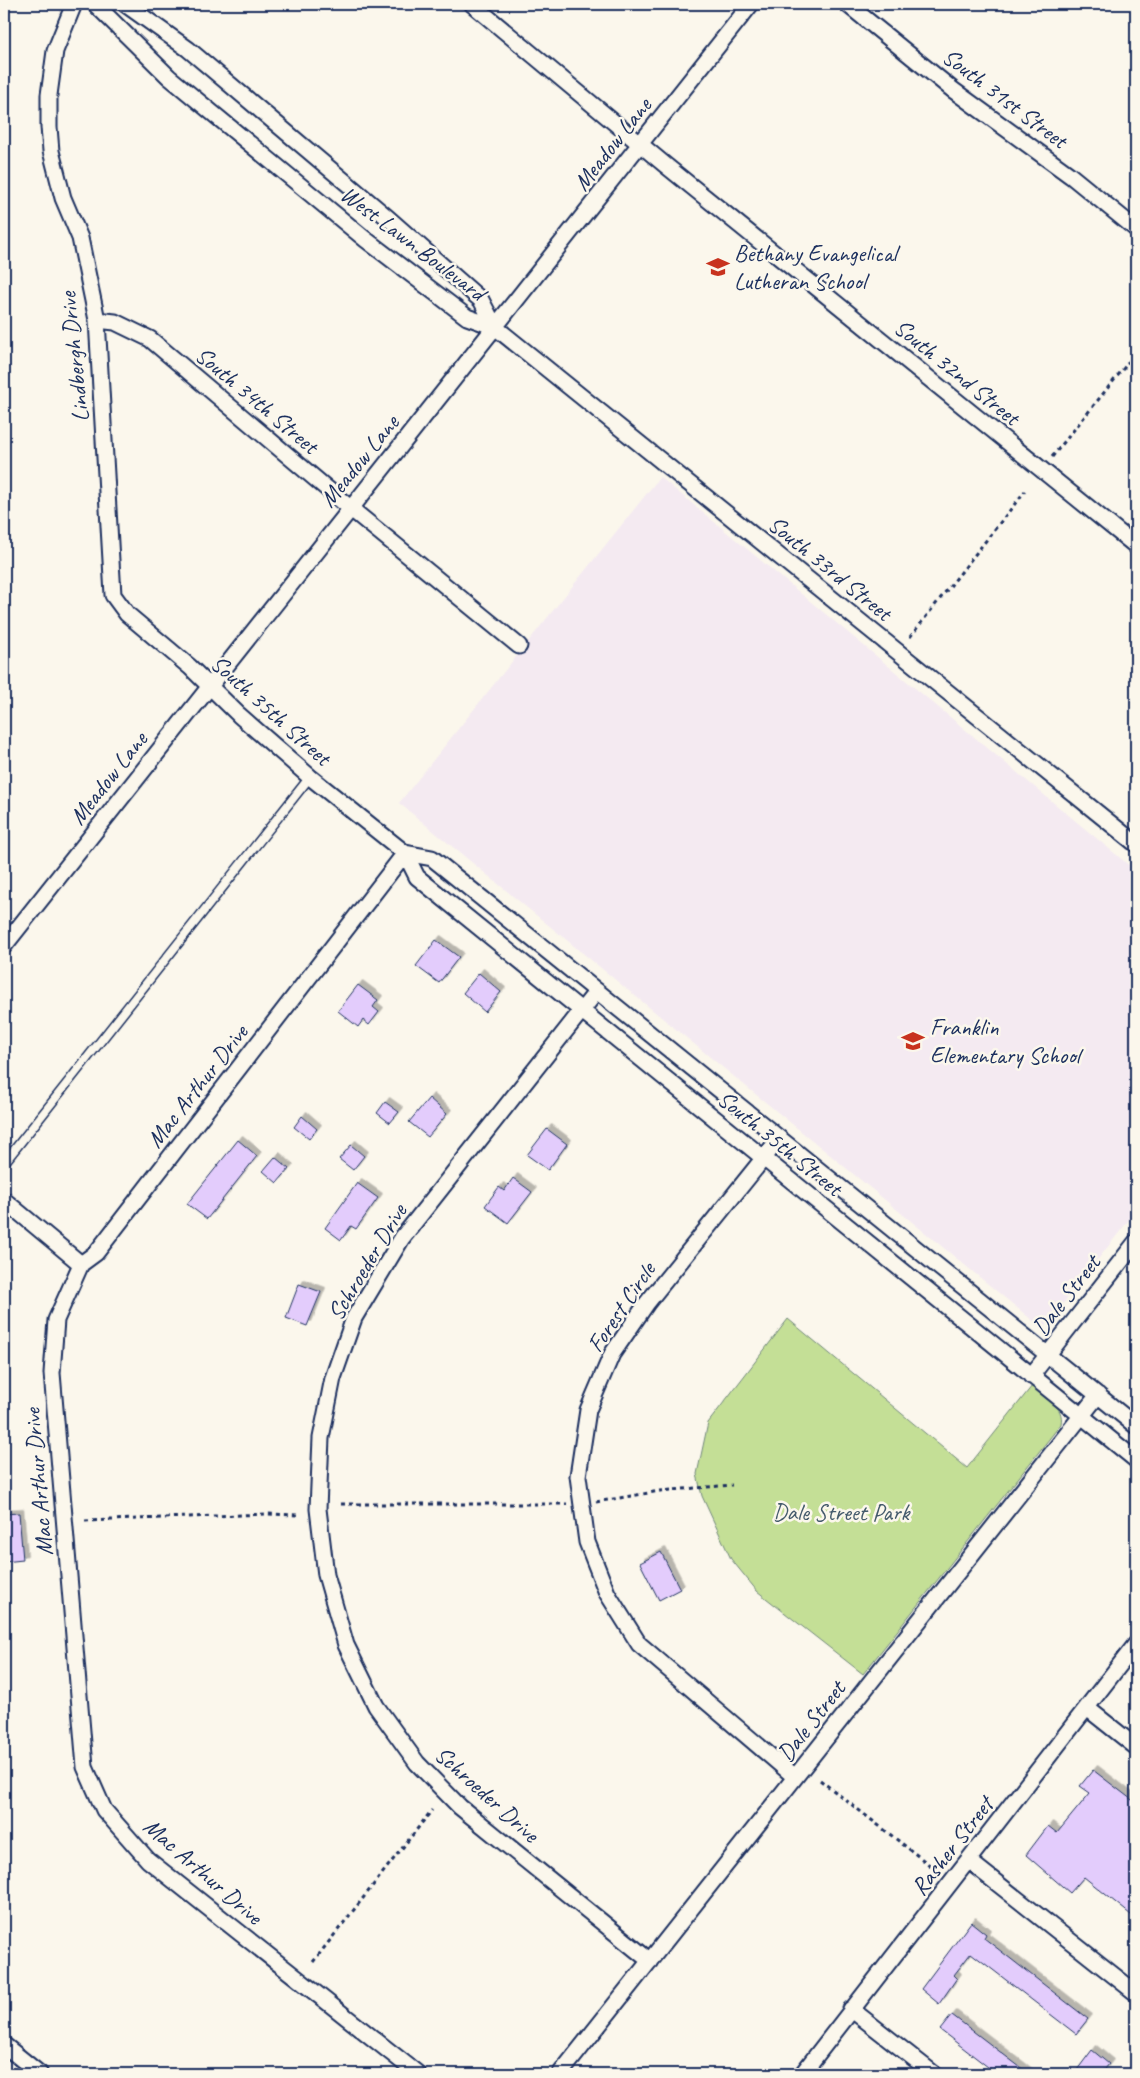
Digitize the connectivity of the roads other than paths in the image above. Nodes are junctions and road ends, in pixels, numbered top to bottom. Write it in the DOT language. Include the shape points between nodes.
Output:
graph roads {
  1 [pos="74,4"];
  2 [pos="95,4"];
  3 [pos="125,4"];
  4 [pos="472,4"];
  5 [pos="751,4"];
  6 [pos="847,4"];
  7 [pos="640,144"];
  8 [pos="1136,229"];
  9 [pos="97,320"];
  10 [pos="495,327"];
  11 [pos="350,508"];
  12 [pos="1136,546"];
  13 [pos="113,595"];
  14 [pos="519,646"];
  15 [pos="208,687"];
  16 [pos="310,777"];
  17 [pos="1136,844"];
  18 [pos="405,853"];
  19 [pos="4,946"];
  20 [pos="597,991"];
  21 [pos="582,1012"];
  22 [pos="779,1138"];
  23 [pos="764,1158"];
  24 [pos="4,1163"];
  25 [pos="4,1200"];
  26 [pos="1136,1242"];
  27 [pos="81,1264"];
  28 [pos="1048,1355"];
  29 [pos="1031,1376"];
  30 [pos="1098,1395"];
  31 [pos="1080,1416"];
  32 [pos="1136,1426"];
  33 [pos="1136,1460"];
  34 [pos="1136,1644"];
  35 [pos="1087,1708"];
  36 [pos="1136,1747"];
  37 [pos="795,1778"];
  38 [pos="968,1861"];
  39 [pos="650,1961"];
  40 [pos="1136,1993"];
  41 [pos="851,2009"];
  42 [pos="4,2045"];
  43 [pos="40,2074"];
  44 [pos="418,2074"];
  45 [pos="560,2074"];
  46 [pos="802,2074"];
  47 [pos="934,2074"];
  1 -- 9 [label="street, Lindbergh Drive" via="55,51 49,127 63,198 80,238"];
  2 -- 10 [label="street, West Lawn Boulevard" via="170,76 365,239 467,317"];
  3 -- 10 [label="street, West Lawn Boulevard" via="188,49 388,218 481,300"];
  4 -- 7 [label="street, South 32nd Street"];
  5 -- 7 [label="street, Meadow Lane"];
  6 -- 8 [label="street, South 31st Street" via="953,90 1071,176"];
  7 -- 10 [label="street, Meadow Lane"];
  7 -- 12 [label="street, South 32nd Street"];
  9 -- 11 [label="street, South 34th Street" via="115,322 150,339"];
  9 -- 13 [label="street, Lindbergh Drive"];
  10 -- 11 [label="street, Meadow Lane"];
  10 -- 17 [label="street, South 33rd Street"];
  11 -- 14 [label="street, South 34th Street"];
  11 -- 15 [label="street, Meadow Lane"];
  13 -- 15 [label="street, South 35th Street" via="127,614"];
  15 -- 16 [label="street, South 35th Street"];
  15 -- 19 [label="street, Meadow Lane"];
  16 -- 18 [label="street, South 35th Street"];
  16 -- 24 [label="lane"];
  18 -- 20 [label="street, South 35th Street" via="432,858"];
  18 -- 21 [label="street, South 35th Street" via="417,877"];
  18 -- 27 [label="street, Mac Arthur Drive" via="96,1253"];
  20 -- 21 [label="street, Schroeder Drive"];
  20 -- 22 [label="street, South 35th Street"];
  21 -- 23 [label="street, South 35th Street"];
  21 -- 39 [label="street, Schroeder Drive" via="402,1238 354,1318 333,1378 321,1438 318,1509 326,1575 346,1645 376,1706 417,1762 460,1807"];
  22 -- 23 [label="street, Forest Circle"];
  22 -- 28 [label="street, South 35th Street"];
  23 -- 29 [label="street, South 35th Street"];
  23 -- 37 [label="street, Forest Circle" via="647,1303 612,1354 588,1410 578,1476 587,1542 607,1593 639,1644"];
  25 -- 27 [label="street"];
  26 -- 28 [label="street, Dale Street"];
  27 -- 44 [label="street, Mac Arthur Drive" via="56,1320 52,1373 85,1767 104,1810 148,1860"];
  28 -- 29 [label="street, Dale Street"];
  28 -- 30 [label="street, South 35th Street"];
  29 -- 31 [label="street, South 35th Street"];
  30 -- 31 [label="street, Dale Street"];
  30 -- 32 [label="street, South 35th Street"];
  31 -- 33 [label="street, South 35th Street"];
  31 -- 37 [label="street, Dale Street"];
  34 -- 35 [label="street, Rasher Street"];
  35 -- 36 [label="street"];
  35 -- 38 [label="street, Rasher Street"];
  37 -- 39 [label="street, Dale Street"];
  38 -- 40 [label="street"];
  38 -- 41 [label="street, Rasher Street"];
  39 -- 45 [label="street, Dale Street"];
  41 -- 46 [label="street, Rasher Street"];
  41 -- 47 [label="street"];
  42 -- 43 [label="street"];
}
